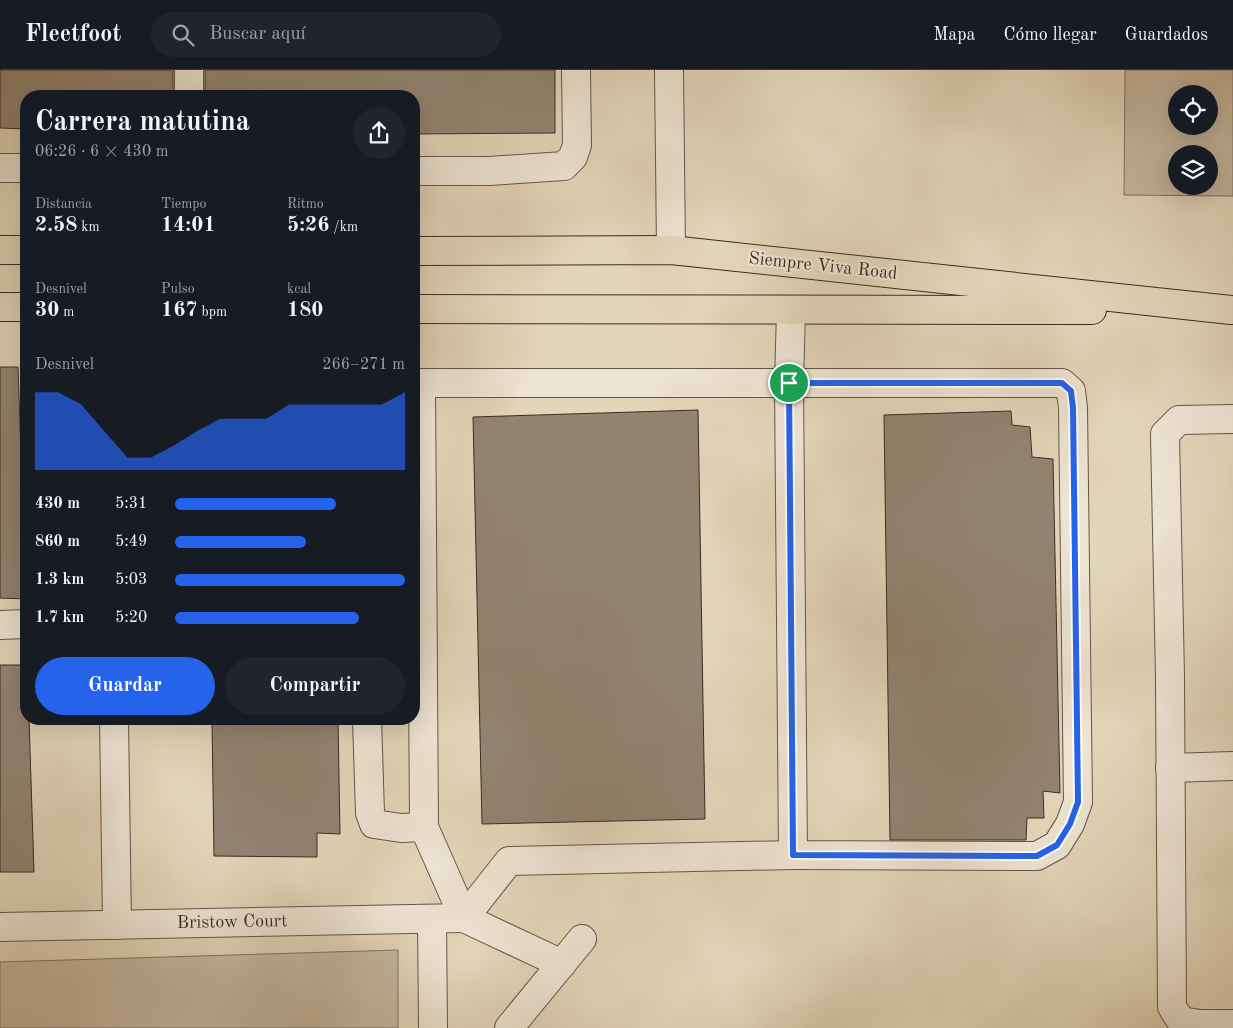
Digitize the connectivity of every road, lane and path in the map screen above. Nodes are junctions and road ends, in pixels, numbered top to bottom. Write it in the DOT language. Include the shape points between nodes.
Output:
graph roads {
  1 [pos="189,70"];
  2 [pos="576,70"];
  3 [pos="669,70"];
  4 [pos="189,90"];
  5 [pos="0,168"];
  6 [pos="20,168"];
  7 [pos="420,171"];
  8 [pos="0,250"];
  9 [pos="20,250"];
  10 [pos="671,250"];
  11 [pos="420,251"];
  12 [pos="0,306"];
  13 [pos="20,307"];
  14 [pos="420,309"];
  15 [pos="1232,310"];
  16 [pos="791,311"];
  17 [pos="420,383"];
  18 [pos="789,383"];
  19 [pos="1233,419"];
  20 [pos="420,573"];
  21 [pos="20,624"];
  22 [pos="0,625"];
  23 [pos="114,725"];
  24 [pos="368,725"];
  25 [pos="1233,766"];
  26 [pos="1170,768"];
  27 [pos="424,827"];
  28 [pos="793,855"];
  29 [pos="432,918"];
  30 [pos="464,918"];
  31 [pos="117,925"];
  32 [pos="0,927"];
  33 [pos="582,939"];
  34 [pos="562,964"];
  35 [pos="1233,1024"];
  36 [pos="433,1028"];
  37 [pos="509,1028"];
  1 -- 4 [label="street"];
  2 -- 7 [label="street" via="577,145 573,157 564,166 489,172"];
  3 -- 10 [label="street"];
  5 -- 6 [label="street"];
  8 -- 9 [label="main road"];
  10 -- 11 [label="main road, Siempre Viva Road"];
  10 -- 15 [label="main road, Siempre Viva Road"];
  12 -- 13 [label="main road"];
  14 -- 16 [label="main road, Siempre Viva Road"];
  15 -- 16 [label="main road, Siempre Viva Road"];
  16 -- 18 [label="street"];
  17 -- 18 [label="street"];
  18 -- 28 [label="street"];
  18 -- 28 [label="street" via="1062,383 1071,391 1078,802 1057,845 1037,856"];
  19 -- 26 [label="street" via="1178,420 1165,434"];
  20 -- 27 [label="street"];
  21 -- 22 [label="street"];
  23 -- 31 [label="street"];
  24 -- 27 [label="street" via="370,813 374,824"];
  25 -- 26 [label="street"];
  26 -- 35 [label="street" via="1172,1007 1181,1021"];
  27 -- 30 [label="street"];
  28 -- 30 [label="street" via="509,861"];
  29 -- 30 [label="street, Bristow Court"];
  29 -- 31 [label="street, Bristow Court"];
  29 -- 36 [label="street"];
  30 -- 34 [label="street"];
  31 -- 32 [label="street, Bristow Court"];
  33 -- 34 [label="street"];
  34 -- 37 [label="street"];
}
